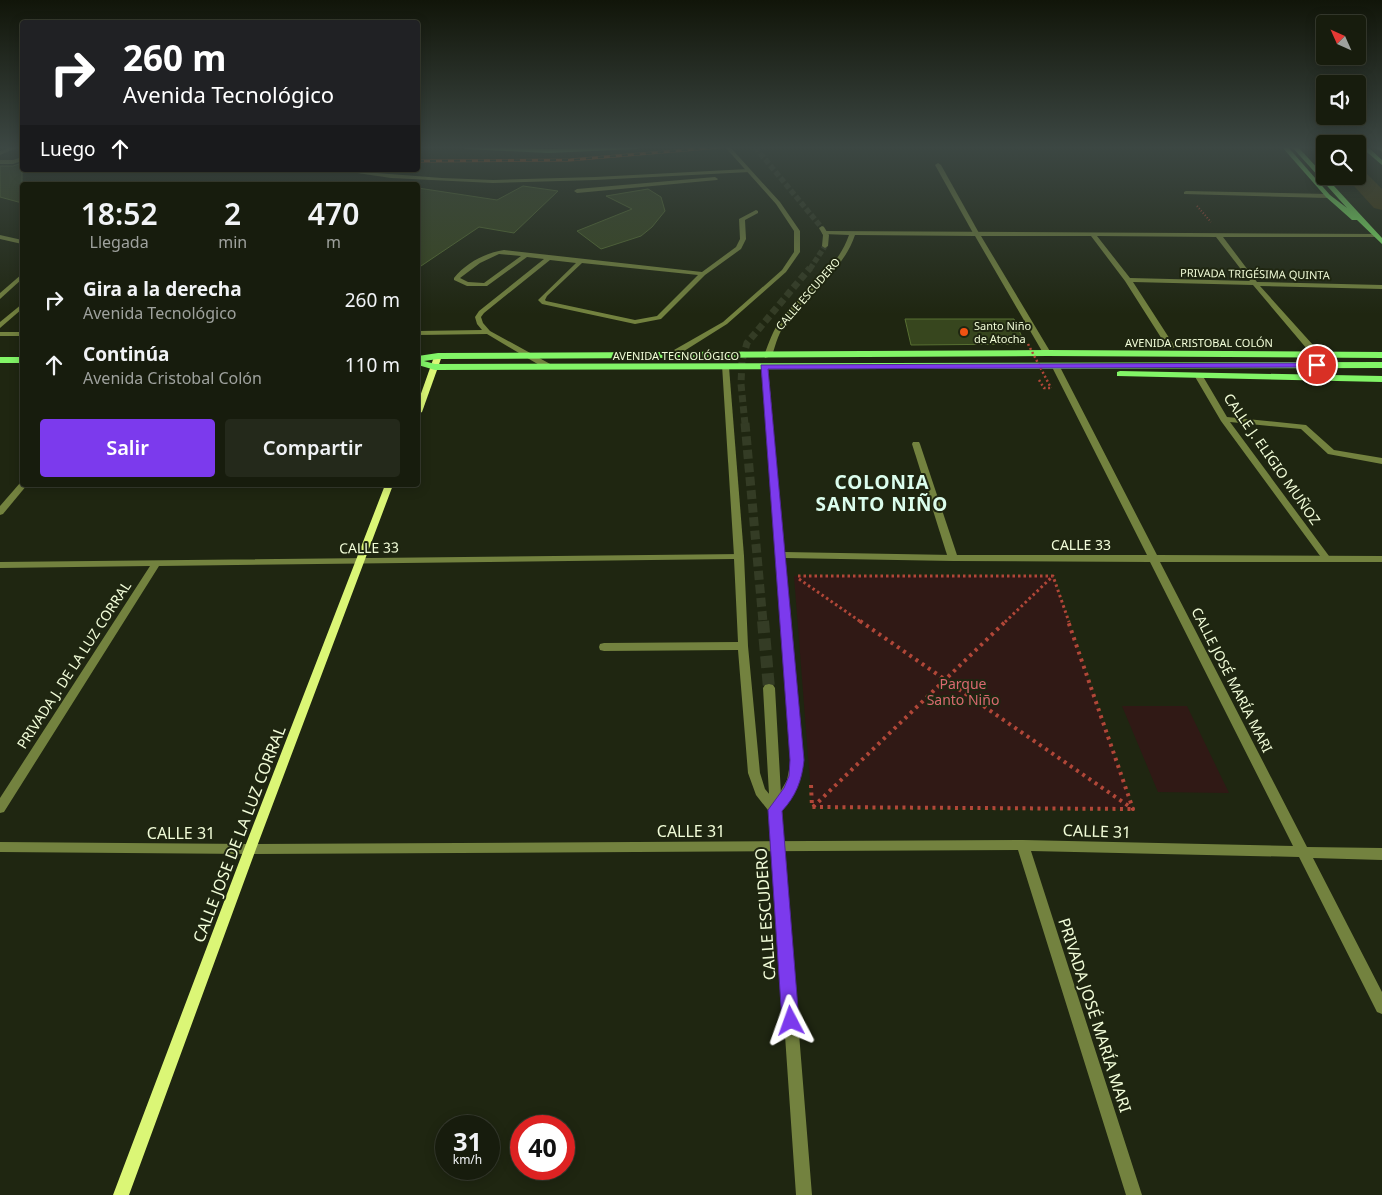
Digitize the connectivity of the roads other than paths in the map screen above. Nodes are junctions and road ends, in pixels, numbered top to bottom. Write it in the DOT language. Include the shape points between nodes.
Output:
graph roads {
  1 [pos="778,203"];
  2 [pos="959,203"];
  3 [pos="1336,203"];
  4 [pos="1347,203"];
  5 [pos="756,212"];
  6 [pos="1366,223"];
  7 [pos="853,233"];
  8 [pos="976,233"];
  9 [pos="1092,234"];
  10 [pos="1218,236"];
  11 [pos="0,237"];
  12 [pos="1380,239"];
  13 [pos="20,242"];
  14 [pos="825,246"];
  15 [pos="526,255"];
  16 [pos="549,258"];
  17 [pos="581,261"];
  18 [pos="703,274"];
  19 [pos="20,278"];
  20 [pos="1128,280"];
  21 [pos="1255,284"];
  22 [pos="1382,287"];
  23 [pos="0,297"];
  24 [pos="20,308"];
  25 [pos="0,326"];
  26 [pos="488,332"];
  27 [pos="420,333"];
  28 [pos="0,334"];
  29 [pos="20,334"];
  30 [pos="1310,347"];
  31 [pos="1382,348"];
  32 [pos="1169,351"];
  33 [pos="1047,353"];
  34 [pos="1382,354"];
  35 [pos="438,356"];
  36 [pos="530,356"];
  37 [pos="670,356"];
  38 [pos="768,356"];
  39 [pos="0,360"];
  40 [pos="20,360"];
  41 [pos="420,360"];
  42 [pos="420,361"];
  43 [pos="1382,365"];
  44 [pos="1056,366"];
  45 [pos="1068,366"];
  46 [pos="435,367"];
  47 [pos="549,367"];
  48 [pos="725,367"];
  49 [pos="764,367"];
  50 [pos="1198,375"];
  51 [pos="1382,379"];
  52 [pos="420,407"];
  53 [pos="1224,419"];
  54 [pos="916,444"];
  55 [pos="1382,461"];
  56 [pos="21,487"];
  57 [pos="388,487"];
  58 [pos="0,512"];
  59 [pos="780,555"];
  60 [pos="739,556"];
  61 [pos="953,558"];
  62 [pos="1326,558"];
  63 [pos="1154,559"];
  64 [pos="1382,559"];
  65 [pos="360,562"];
  66 [pos="156,564"];
  67 [pos="0,565"];
  68 [pos="743,646"];
  69 [pos="604,647"];
  70 [pos="769,688"];
  71 [pos="0,808"];
  72 [pos="775,810"];
  73 [pos="1023,846"];
  74 [pos="0,847"];
  75 [pos="778,847"];
  76 [pos="250,849"];
  77 [pos="1302,854"];
  78 [pos="1382,854"];
  79 [pos="1382,1006"];
  80 [pos="121,1195"];
  81 [pos="804,1195"];
  82 [pos="1134,1195"];
  1 -- 37 [label="street" via="797,231 797,252 784,271 725,323"];
  2 -- 8 [label="street"];
  3 -- 6 [label="main road"];
  4 -- 6 [label="main road"];
  5 -- 18 [label="street" via="742,219 743,239 739,248"];
  6 -- 12 [label="main road"];
  7 -- 8 [label="street"];
  7 -- 14 [label="street, CALLE ESCUDERO" via="823,230"];
  7 -- 38 [label="street, CALLE ESCUDERO" via="836,264 778,326 771,339"];
  8 -- 9 [label="street"];
  8 -- 33 [label="street"];
  9 -- 10 [label="street"];
  9 -- 20 [label="street"];
  10 -- 12 [label="street"];
  10 -- 21 [label="street"];
  11 -- 13 [label="street"];
  15 -- 15 [label="street" via="490,254 456,279 467,284 485,285"];
  15 -- 16 [label="street"];
  16 -- 17 [label="street"];
  16 -- 26 [label="street" via="481,312 478,320"];
  17 -- 18 [label="street"];
  17 -- 18 [label="street" via="545,295 544,303 636,322 651,321 659,318"];
  19 -- 23 [label="street"];
  20 -- 21 [label="street, PRIVADA TRIGÉSIMA QUINTA"];
  20 -- 32 [label="street"];
  21 -- 22 [label="street, PRIVADA TRIGÉSIMA QUINTA"];
  21 -- 30 [label="street"];
  24 -- 25 [label="street"];
  26 -- 27 [label="street"];
  26 -- 36 [label="street"];
  28 -- 29 [label="street"];
  30 -- 31 [label="main road"];
  30 -- 32 [label="main road"];
  32 -- 33 [label="main road, AVENIDA CRISTOBAL COLÓN"];
  32 -- 34 [label="main road, AVENIDA CRISTOBAL COLÓN"];
  33 -- 38 [label="main road, AVENIDA TECNOLÓGICO"];
  35 -- 36 [label="main road, AVENIDA TECNOLÓGICO"];
  35 -- 41 [label="main road, AVENIDA TECNOLÓGICO"];
  35 -- 46 [label="main road"];
  36 -- 37 [label="main road, AVENIDA TECNOLÓGICO"];
  36 -- 47 [label="street"];
  37 -- 38 [label="main road, AVENIDA TECNOLÓGICO"];
  39 -- 40 [label="main road"];
  42 -- 46 [label="main road, AVENIDA TECNOLÓGICO"];
  43 -- 45 [label="main road, AVENIDA CRISTOBAL COLÓN"];
  44 -- 45 [label="main road, AVENIDA CRISTOBAL COLÓN"];
  44 -- 49 [label="main road, AVENIDA TECNOLÓGICO"];
  44 -- 63 [label="street, CALLE JOSÉ MARÍA MARI"];
  45 -- 50 [label="main road" via="1114,374"];
  46 -- 47 [label="main road, AVENIDA TECNOLÓGICO"];
  46 -- 52 [label="main road"];
  47 -- 48 [label="main road, AVENIDA TECNOLÓGICO"];
  48 -- 49 [label="main road, AVENIDA TECNOLÓGICO"];
  48 -- 60 [label="street"];
  49 -- 59 [label="street"];
  50 -- 51 [label="main road"];
  50 -- 53 [label="street, CALLE J. ELIGIO MUÑOZ"];
  53 -- 55 [label="street" via="1303,427 1329,451"];
  53 -- 62 [label="street, CALLE J. ELIGIO MUÑOZ"];
  54 -- 61 [label="street"];
  56 -- 58 [label="street"];
  57 -- 65 [label="main road, CALLE JOSE DE LA LUZ CORRAL"];
  59 -- 61 [label="street, CALLE 33"];
  59 -- 72 [label="street" via="797,760 791,788"];
  60 -- 65 [label="street, CALLE 33"];
  60 -- 68 [label="street"];
  61 -- 63 [label="street, CALLE 33"];
  62 -- 63 [label="street, CALLE 33"];
  62 -- 64 [label="street, CALLE 33"];
  63 -- 77 [label="street, CALLE JOSÉ MARÍA MARI"];
  65 -- 66 [label="street, CALLE 33"];
  65 -- 76 [label="main road, CALLE JOSE DE LA LUZ CORRAL"];
  66 -- 67 [label="street, CALLE 33"];
  66 -- 71 [label="street, PRIVADA J. DE LA LUZ CORRAL"];
  68 -- 69 [label="street"];
  68 -- 72 [label="street" via="754,774 760,791"];
  70 -- 72 [label="street, CALLE ESCUDERO"];
  72 -- 75 [label="street, CALLE ESCUDERO"];
  73 -- 75 [label="street, CALLE 31"];
  73 -- 77 [label="street, CALLE 31"];
  73 -- 82 [label="street, PRIVADA JOSÉ MARÍA MARI"];
  74 -- 76 [label="street, CALLE 31"];
  75 -- 76 [label="street, CALLE 31"];
  75 -- 81 [label="street, CALLE ESCUDERO"];
  76 -- 80 [label="main road, CALLE JOSE DE LA LUZ CORRAL"];
  77 -- 78 [label="street, CALLE 31"];
  77 -- 79 [label="street, CALLE JOSÉ MARÍA MARI"];
}
